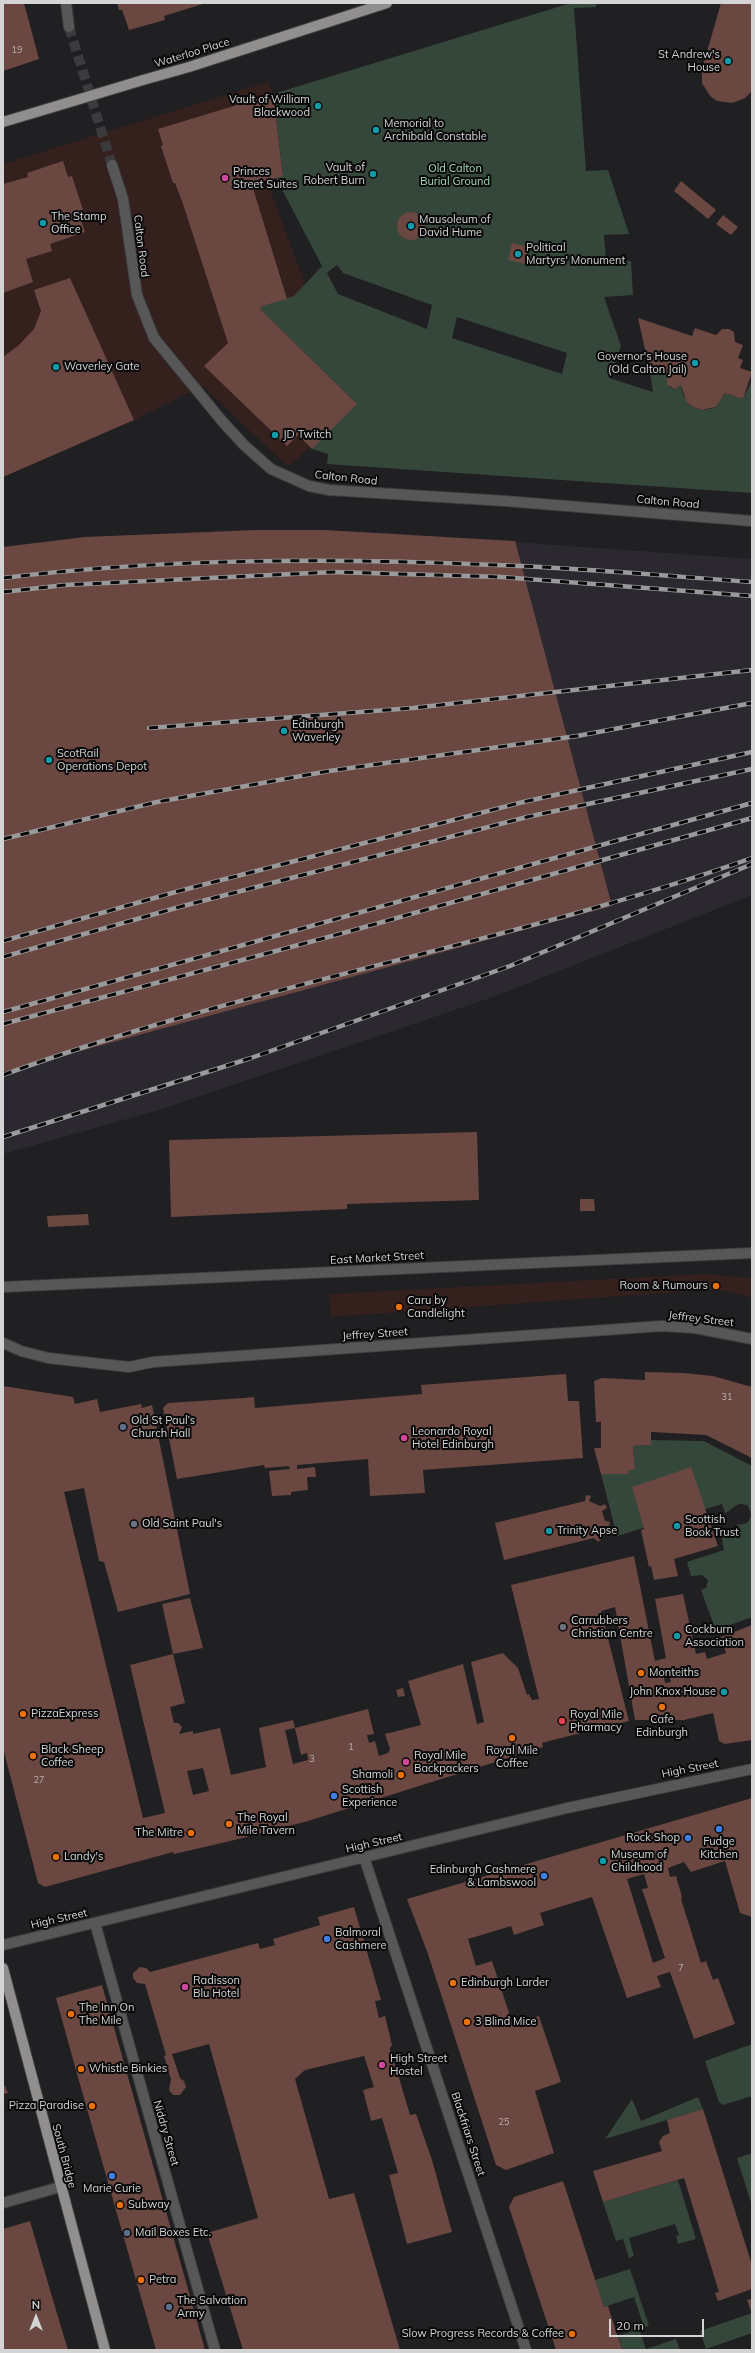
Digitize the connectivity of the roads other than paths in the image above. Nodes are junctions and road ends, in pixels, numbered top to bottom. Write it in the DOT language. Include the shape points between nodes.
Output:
graph roads {
  1 [pos="66,3"];
  2 [pos="387,3"];
  3 [pos="69,27"];
  4 [pos="3,122"];
  5 [pos="112,165"];
  6 [pos="752,521"];
  7 [pos="752,1253"];
  8 [pos="3,1286"];
  9 [pos="752,1339"];
  10 [pos="3,1343"];
  11 [pos="752,1769"];
  12 [pos="364,1857"];
  13 [pos="95,1923"];
  14 [pos="3,1945"];
  15 [pos="3,1968"];
  16 [pos="60,2187"];
  17 [pos="3,2203"];
  18 [pos="105,2350"];
  19 [pos="215,2350"];
  20 [pos="526,2350"];
  1 -- 3 [label="street"];
  2 -- 4 [label="main road, Waterloo Place, bridge"];
  5 -- 6 [label="street, Calton Road" via="123,200 136,295 154,338 222,421 271,469 309,486 329,490"];
  7 -- 8 [label="street, East Market Street"];
  9 -- 10 [label="street, Jeffrey Street" via="695,1328 662,1326 153,1362 129,1367 48,1358 21,1352"];
  11 -- 12 [label="street, High Street" via="596,1801"];
  12 -- 13 [label="street, High Street"];
  12 -- 20 [label="street, Blackfriars Street"];
  13 -- 14 [label="street, High Street"];
  13 -- 19 [label="street, Niddry Street"];
  15 -- 16 [label="main road, South Bridge"];
  16 -- 17 [label="street"];
  16 -- 18 [label="main road, South Bridge"];
}
